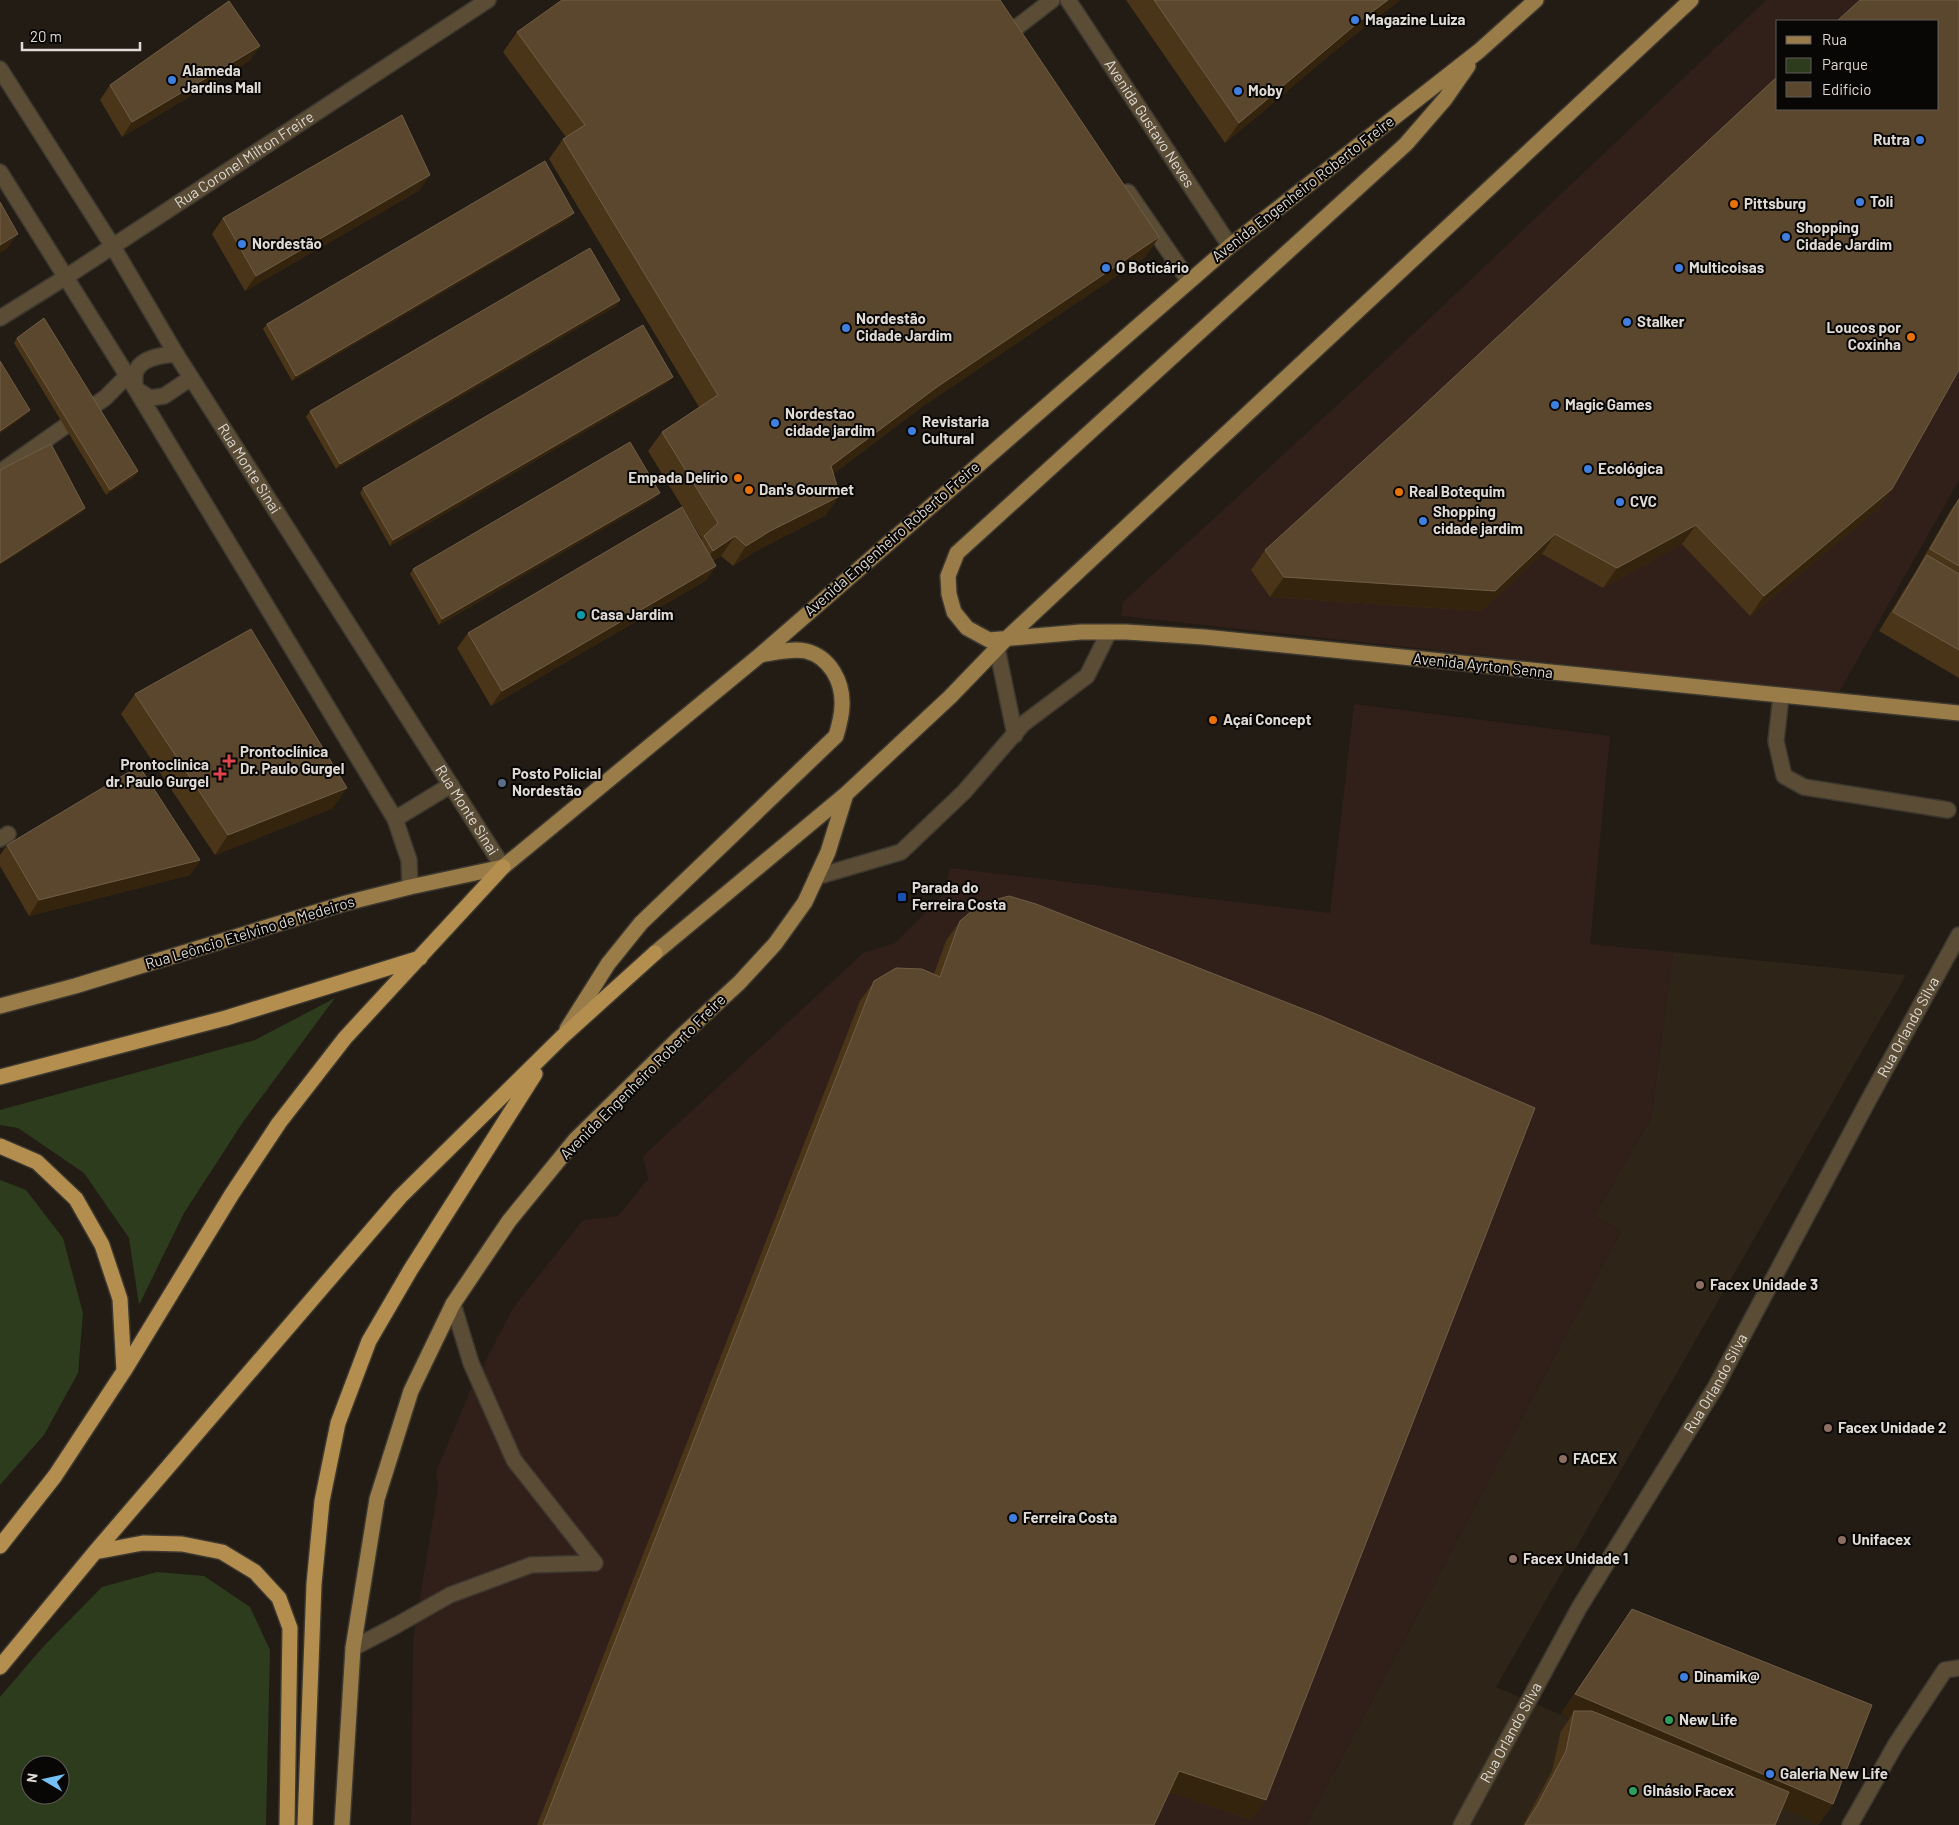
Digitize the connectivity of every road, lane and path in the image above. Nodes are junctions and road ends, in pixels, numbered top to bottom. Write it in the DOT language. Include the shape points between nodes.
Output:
graph roads {
  1 [pos="488,0"];
  2 [pos="1052,0"];
  3 [pos="1068,0"];
  4 [pos="1536,0"];
  5 [pos="1691,0"];
  6 [pos="1008,14"];
  7 [pos="1479,51"];
  8 [pos="0,69"];
  9 [pos="0,172"];
  10 [pos="1122,183"];
  11 [pos="112,246"];
  12 [pos="1230,246"];
  13 [pos="66,277"];
  14 [pos="1188,281"];
  15 [pos="0,318"];
  16 [pos="176,354"];
  17 [pos="191,378"];
  18 [pos="131,382"];
  19 [pos="92,407"];
  20 [pos="64,426"];
  21 [pos="3,470"];
  22 [pos="1109,632"];
  23 [pos="1001,644"];
  24 [pos="759,656"];
  25 [pos="1781,696"];
  26 [pos="1959,713"];
  27 [pos="1015,734"];
  28 [pos="451,785"];
  29 [pos="846,794"];
  30 [pos="1948,810"];
  31 [pos="395,819"];
  32 [pos="503,867"];
  33 [pos="816,877"];
  34 [pos="410,887"];
  35 [pos="1959,935"];
  36 [pos="655,953"];
  37 [pos="421,957"];
  38 [pos="1,1002"];
  39 [pos="562,1037"];
  40 [pos="549,1052"];
  41 [pos="0,1077"];
  42 [pos="0,1146"];
  43 [pos="453,1304"];
  44 [pos="124,1371"];
  45 [pos="0,1546"];
  46 [pos="95,1552"];
  47 [pos="353,1648"];
  48 [pos="0,1667"];
  49 [pos="1959,1668"];
  50 [pos="287,1825"];
  51 [pos="305,1825"];
  52 [pos="342,1825"];
  53 [pos="1461,1825"];
  54 [pos="1850,1825"];
  1 -- 11 [label="street, Rua Coronel Milton Freire"];
  2 -- 6 [label="street" via="1019,31"];
  3 -- 12 [label="street, Avenida Gustavo Neves"];
  4 -- 7 [label="main road, Avenida Engenheiro Roberto Freire"];
  5 -- 23 [label="main road, Avenida Engenheiro Roberto Freire"];
  7 -- 12 [label="main road, Avenida Engenheiro Roberto Freire"];
  7 -- 23 [label="main road, Avenida Ayrton Senna" via="1445,99 1406,144 957,553 948,576 954,612 967,628"];
  8 -- 11 [label="street, Rua Monte Sinai"];
  9 -- 13 [label="street"];
  10 -- 14 [label="street"];
  11 -- 13 [label="street, Rua Coronel Milton Freire"];
  11 -- 16 [label="street, Rua Monte Sinai"];
  12 -- 14 [label="main road, Avenida Engenheiro Roberto Freire"];
  13 -- 15 [label="street, Rua Coronel Milton Freire"];
  13 -- 18 [label="street"];
  14 -- 24 [label="main road, Avenida Engenheiro Roberto Freire"];
  16 -- 17 [label="street, Rua Monte Sinai"];
  16 -- 18 [label="street" via="158,355 142,363"];
  17 -- 18 [label="street" via="164,396 150,398"];
  17 -- 28 [label="street, Rua Monte Sinai"];
  18 -- 19 [label="street"];
  18 -- 31 [label="street"];
  20 -- 21 [label="street"];
  22 -- 23 [label="main road, Avenida Ayrton Senna" via="1081,632"];
  22 -- 25 [label="main road, Avenida Ayrton Senna" via="1204,638"];
  22 -- 27 [label="street" via="1087,676 1023,724"];
  23 -- 27 [label="street"];
  23 -- 29 [label="main road, Avenida Engenheiro Roberto Freire" via="950,697"];
  24 -- 32 [label="main road, Avenida Engenheiro Roberto Freire"];
  24 -- 39 [label="main road" via="793,650 822,658 836,674 841,690 842,706 836,736 641,923 608,964"];
  25 -- 26 [label="main road, Avenida Ayrton Senna"];
  25 -- 30 [label="street" via="1776,741 1784,776 1804,787"];
  27 -- 33 [label="street" via="964,792 901,852"];
  28 -- 31 [label="street"];
  28 -- 32 [label="street, Rua Monte Sinai"];
  29 -- 33 [label="main road, Avenida Engenheiro Roberto Freire" via="828,852"];
  29 -- 36 [label="main road, Avenida Engenheiro Roberto Freire"];
  31 -- 34 [label="street" via="409,860"];
  32 -- 34 [label="main road, Rua Leôncio Etelvino de Medeiros"];
  32 -- 37 [label="highway"];
  33 -- 43 [label="main road, Avenida Engenheiro Roberto Freire" via="805,902 775,944 576,1139 509,1220"];
  34 -- 38 [label="main road, Rua Leôncio Etelvino de Medeiros" via="346,903 75,986"];
  35 -- 53 [label="street, Rua Orlando Silva" via="1715,1388 1579,1608"];
  36 -- 39 [label="highway"];
  37 -- 41 [label="highway" via="226,1018"];
  37 -- 44 [label="highway" via="345,1038 278,1122"];
  39 -- 40 [label="highway"];
  40 -- 46 [label="highway" via="400,1197"];
  40 -- 51 [label="highway" via="411,1269 370,1341 338,1423 322,1500 314,1584"];
  42 -- 44 [label="highway" via="37,1162 76,1199 102,1245 120,1299"];
  43 -- 47 [label="main road, Avenida Engenheiro Roberto Freire" via="411,1391 377,1499"];
  43 -- 47 [label="street" via="471,1363 514,1460 595,1563 531,1565 450,1596"];
  44 -- 45 [label="highway" via="55,1476"];
  46 -- 48 [label="highway"];
  46 -- 50 [label="highway" via="143,1543 182,1544 222,1552 255,1572 278,1598 290,1628"];
  47 -- 52 [label="main road, Avenida Engenheiro Roberto Freire"];
  49 -- 54 [label="street" via="1945,1670 1891,1752"];
}
